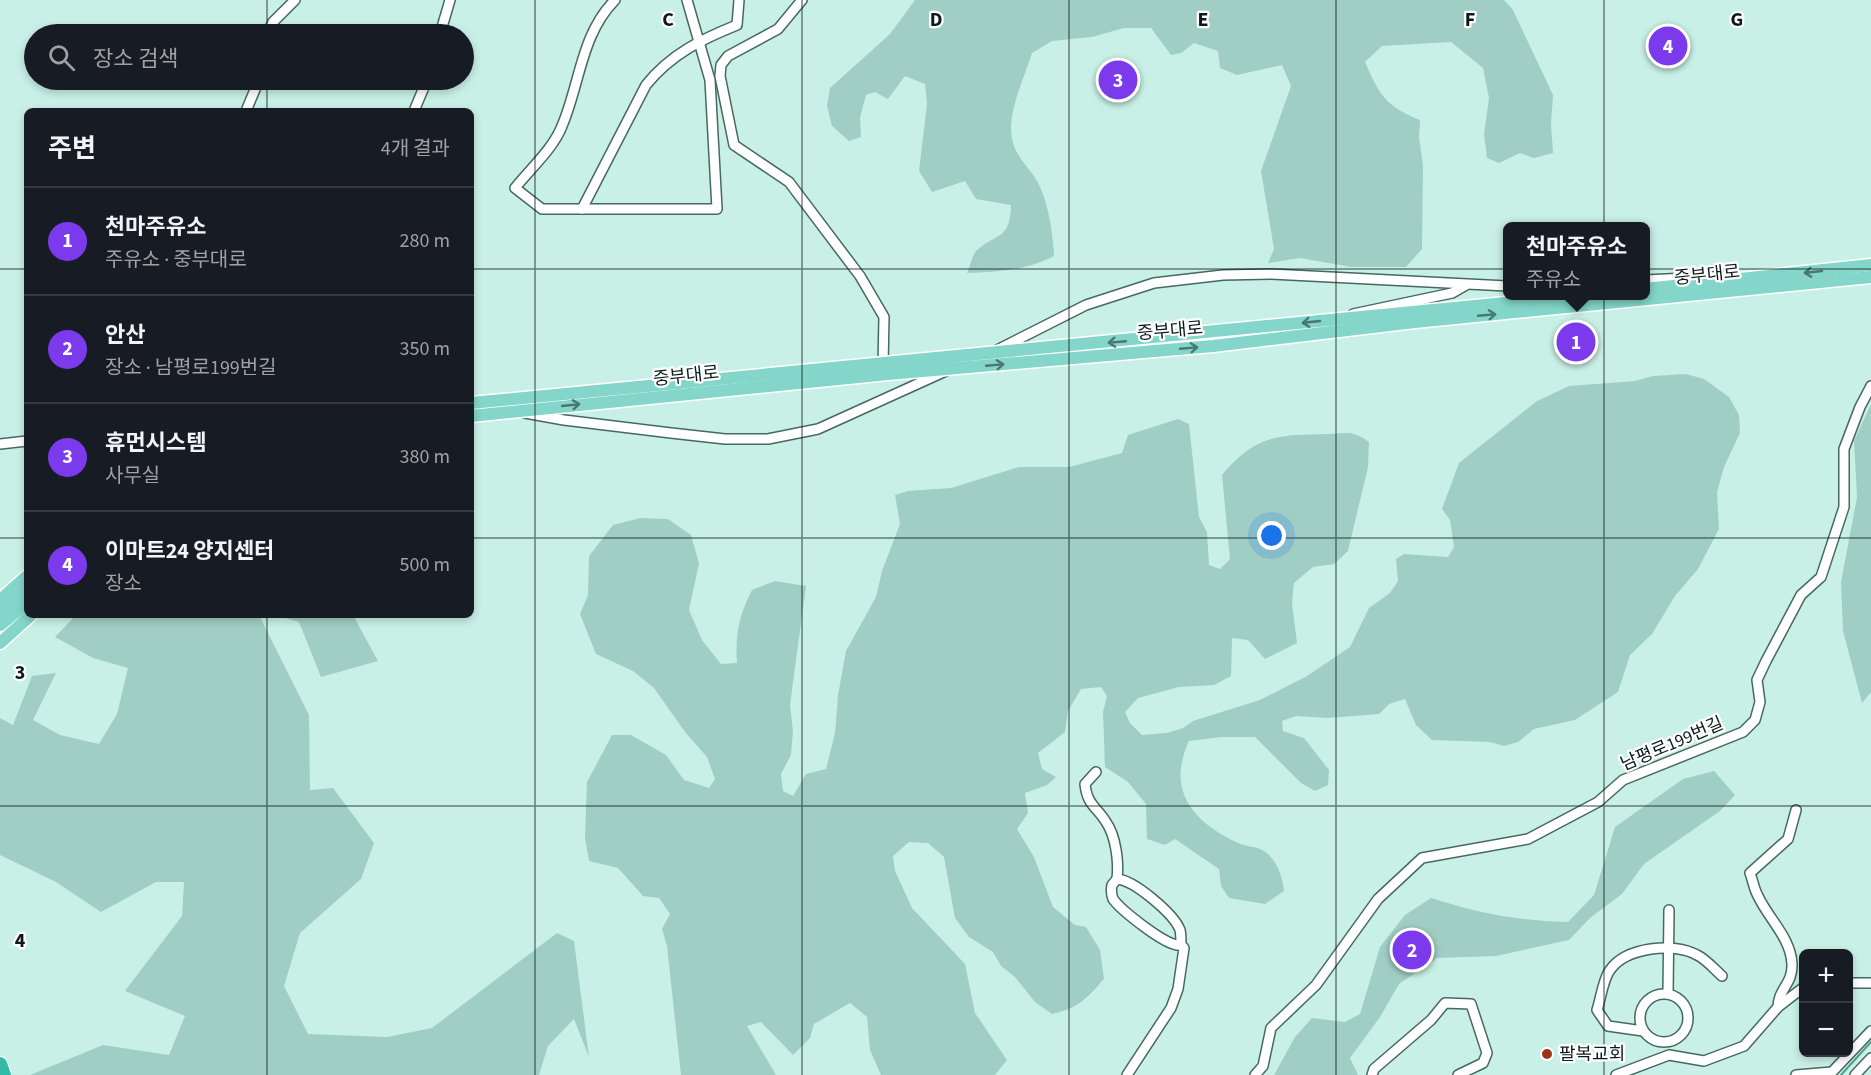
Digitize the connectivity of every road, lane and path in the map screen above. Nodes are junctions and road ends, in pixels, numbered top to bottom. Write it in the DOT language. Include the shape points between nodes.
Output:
graph roads {
  1 [pos="295,0"];
  2 [pos="450,0"];
  3 [pos="615,0"];
  4 [pos="687,0"];
  5 [pos="739,0"];
  6 [pos="802,0"];
  7 [pos="272,24"];
  8 [pos="443,24"];
  9 [pos="699,40"];
  10 [pos="255,90"];
  11 [pos="423,90"];
  12 [pos="247,108"];
  13 [pos="415,108"];
  14 [pos="727,122"];
  15 [pos="714,124"];
  16 [pos="582,209"];
  17 [pos="1870,266"];
  18 [pos="1753,278"];
  19 [pos="1650,280"];
  20 [pos="1466,285"];
  21 [pos="1503,286"];
  22 [pos="1650,288"];
  23 [pos="1650,293"];
  24 [pos="1537,300"];
  25 [pos="1594,300"];
  26 [pos="1340,319"];
  27 [pos="988,355"];
  28 [pos="883,365"];
  29 [pos="953,368"];
  30 [pos="1871,386"];
  31 [pos="474,403"];
  32 [pos="517,411"];
  33 [pos="474,416"];
  34 [pos="24,441"];
  35 [pos="0,444"];
  36 [pos="24,579"];
  37 [pos="24,592"];
  38 [pos="0,600"];
  39 [pos="24,605"];
  40 [pos="0,612"];
  41 [pos="28,618"];
  42 [pos="0,625"];
  43 [pos="0,643"];
  44 [pos="1096,772"];
  45 [pos="1796,810"];
  46 [pos="1117,879"];
  47 [pos="1670,910"];
  48 [pos="1181,945"];
  49 [pos="1668,947"];
  50 [pos="1722,976"];
  51 [pos="1871,982"];
  52 [pos="1853,983"];
  53 [pos="1799,990"];
  54 [pos="1668,994"];
  55 [pos="1778,1007"];
  56 [pos="1643,1031"];
  57 [pos="1871,1031"];
  58 [pos="1663,1042"];
  59 [pos="1662,1058"];
  60 [pos="1871,1058"];
  61 [pos="0,1064"];
  62 [pos="4,1075"];
  63 [pos="1127,1075"];
  64 [pos="1255,1075"];
  65 [pos="1372,1075"];
  66 [pos="1458,1075"];
  67 [pos="1616,1075"];
  68 [pos="1796,1075"];
  69 [pos="1856,1075"];
  1 -- 7 [label="street"];
  2 -- 8 [label="street"];
  3 -- 16 [label="street" via="583,55 561,129 515,188 542,209"];
  4 -- 9 [label="street"];
  5 -- 9 [label="street" via="737,25"];
  6 -- 14 [label="street" via="778,29 728,56 720,65"];
  9 -- 15 [label="street" via="710,80"];
  9 -- 16 [label="street" via="660,68 646,85"];
  10 -- 12 [label="street"];
  11 -- 13 [label="street"];
  14 -- 15 [label="street"];
  14 -- 28 [label="street" via="734,145 789,182 860,276 884,317"];
  15 -- 16 [label="street" via="717,209"];
  17 -- 18 [label="main road, 중부대로, one-way"];
  23 -- 17 [label="main road, 중부대로, one-way"];
  18 -- 19 [label="street" via="1715,275"];
  18 -- 22 [label="main road, 중부대로"];
  20 -- 21 [label="street"];
  20 -- 26 [label="street" via="1452,293 1361,311"];
  20 -- 27 [label="street" via="1271,274 1154,283 1086,305"];
  24 -- 26 [label="main road, 중부대로"];
  29 -- 25 [label="main road, 중부대로, one-way" via="1213,346"];
  26 -- 27 [label="main road, 중부대로, one-way"];
  27 -- 28 [label="main road, 중부대로"];
  28 -- 31 [label="main road, 중부대로"];
  32 -- 29 [label="main road, 중부대로, one-way"];
  29 -- 32 [label="street" via="818,429 768,439 659,432"];
  30 -- 64 [label="street, 남평로199번길" via="1844,449 1844,507 1821,577 1801,596 1757,680 1760,702 1755,720 1743,732 1623,780 1599,802 1528,839 1422,858 1377,899 1316,985 1271,1028 1263,1066"];
  32 -- 33 [label="main road, 중부대로"];
  34 -- 35 [label="street"];
  36 -- 38 [label="main road"];
  37 -- 40 [label="main road"];
  39 -- 42 [label="main road"];
  41 -- 43 [label="main road"];
  44 -- 46 [label="street" via="1085,784 1086,794 1096,813 1108,824 1117,860"];
  45 -- 55 [label="street" via="1788,839 1750,873 1792,960 1792,978 1778,997"];
  46 -- 48 [label="street" via="1140,889 1170,915 1180,931"];
  46 -- 48 [label="street" via="1111,894 1124,910 1159,937"];
  47 -- 49 [label="street"];
  48 -- 63 [label="street" via="1182,965 1171,1008"];
  49 -- 50 [label="street" via="1697,954"];
  49 -- 54 [label="street"];
  49 -- 56 [label="street" via="1621,959 1609,970 1606,980 1598,1010 1608,1026"];
  51 -- 52 [label="street"];
  53 -- 55 [label="street"];
  54 -- 56 [label="street" via="1653,997 1642,1008"];
  54 -- 58 [label="street" via="1682,1002 1689,1016 1678,1038"];
  55 -- 59 [label="street" via="1744,1046 1704,1061 1669,1055"];
  56 -- 58 [label="street"];
  57 -- 68 [label="street" via="1832,1072"];
  58 -- 59 [label="street"];
  59 -- 67 [label="street"];
  60 -- 69 [label="street"];
  61 -- 62 [label="highway"];
  65 -- 66 [label="street" via="1445,1003 1471,1004 1487,1053 1483,1063"];
}
